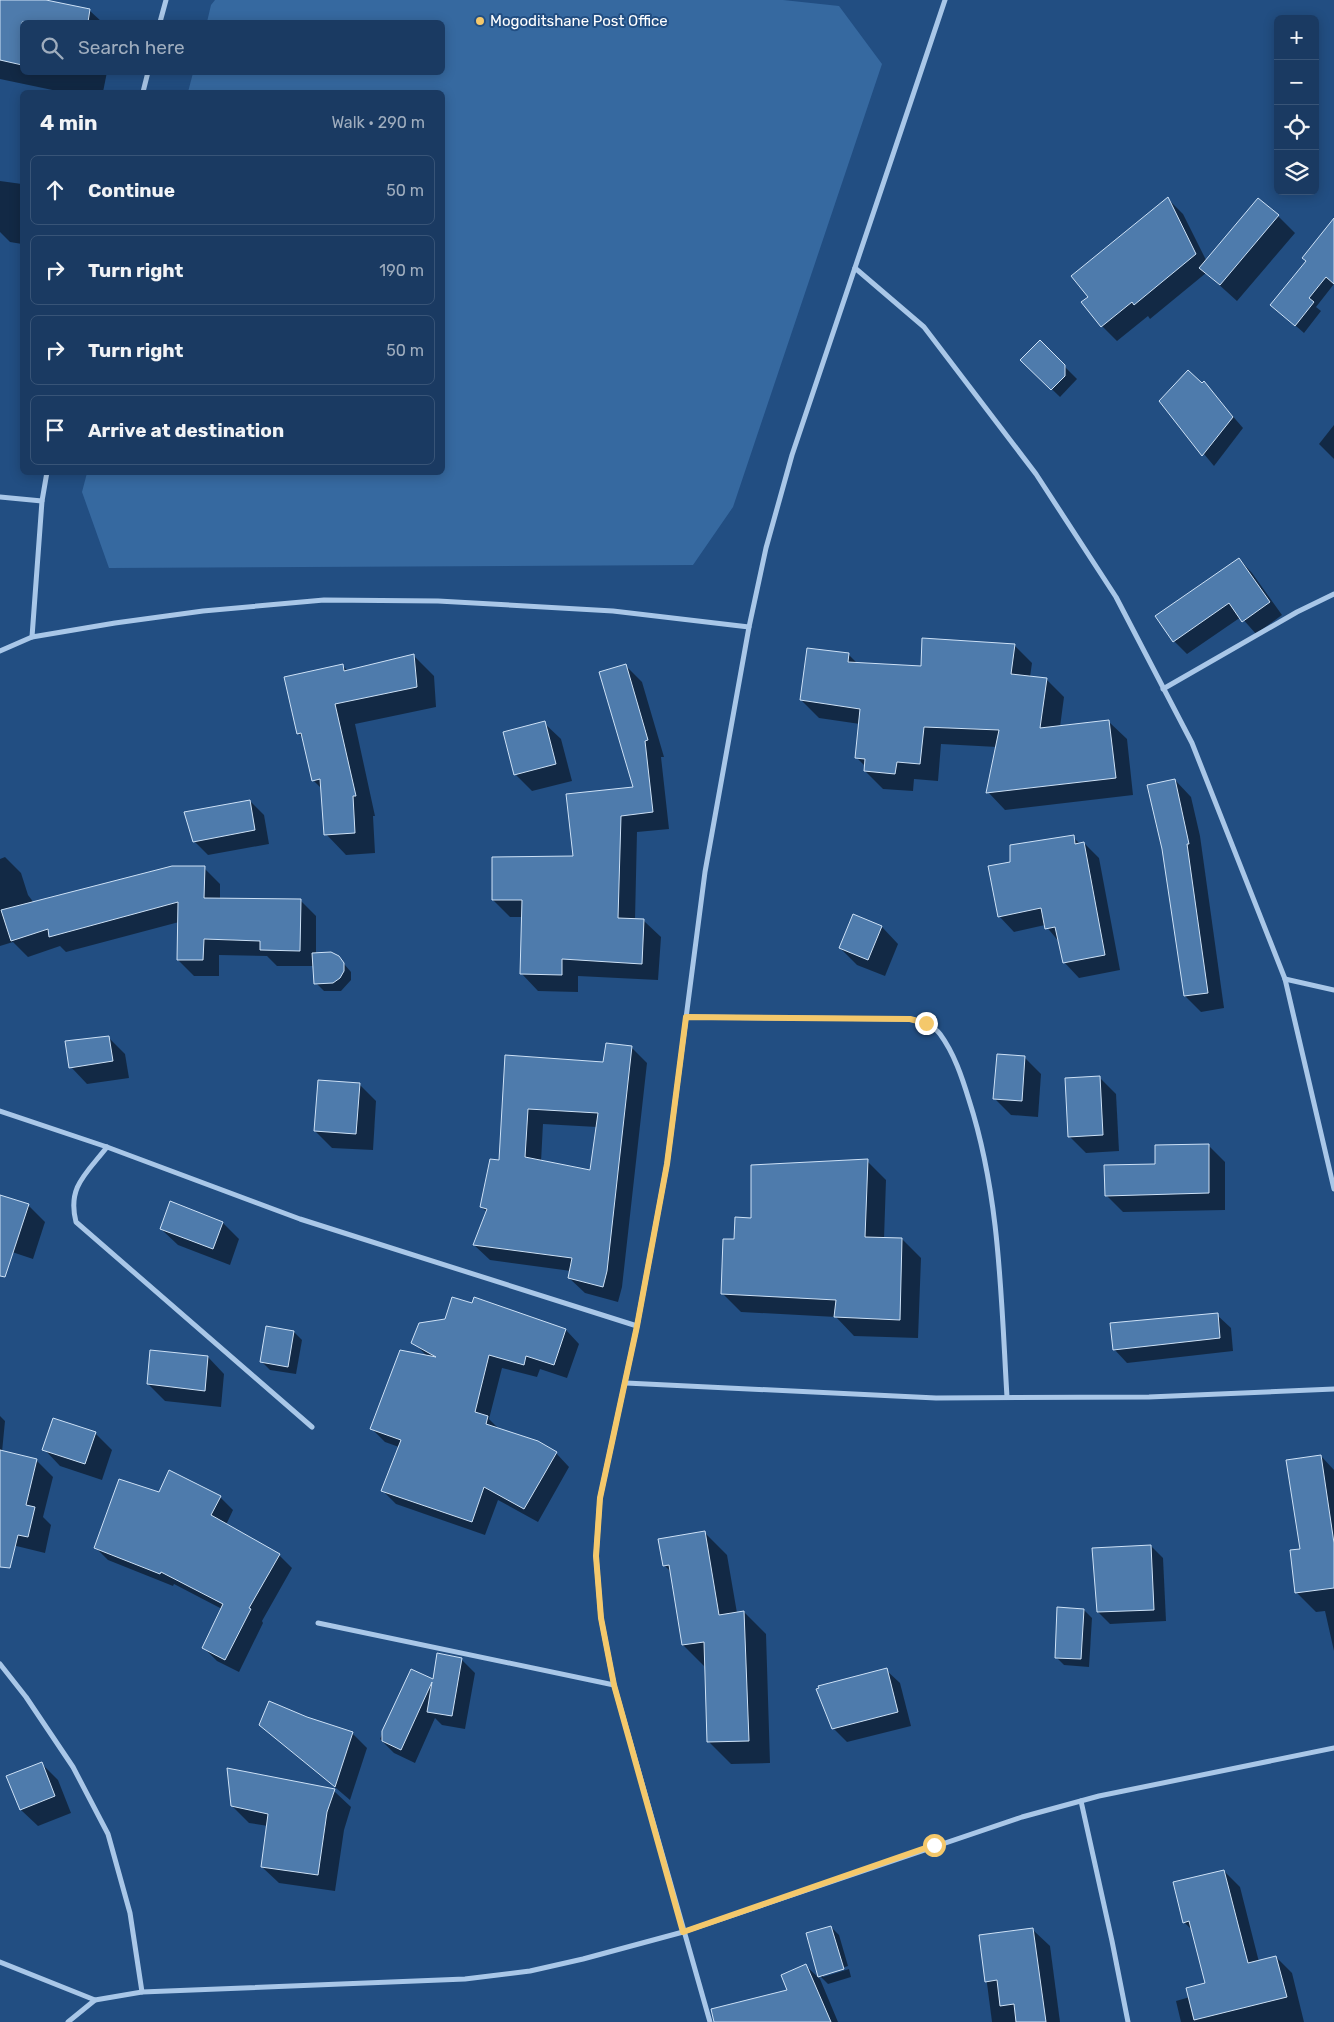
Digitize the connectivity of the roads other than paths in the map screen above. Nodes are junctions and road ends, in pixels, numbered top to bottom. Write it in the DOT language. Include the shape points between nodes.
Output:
graph roads {
  1 [pos="166,0"];
  2 [pos="945,0"];
  3 [pos="161,20"];
  4 [pos="147,75"];
  5 [pos="144,90"];
  6 [pos="855,268"];
  7 [pos="46,475"];
  8 [pos="0,497"];
  9 [pos="42,501"];
  10 [pos="1334,594"];
  11 [pos="749,627"];
  12 [pos="32,637"];
  13 [pos="0,651"];
  14 [pos="1163,689"];
  15 [pos="1285,979"];
  16 [pos="1334,990"];
  17 [pos="686,1017"];
  18 [pos="0,1112"];
  19 [pos="106,1147"];
  20 [pos="1334,1189"];
  21 [pos="637,1326"];
  22 [pos="626,1383"];
  23 [pos="1334,1389"];
  24 [pos="1007,1397"];
  25 [pos="312,1426"];
  26 [pos="318,1623"];
  27 [pos="0,1664"];
  28 [pos="614,1685"];
  29 [pos="1334,1748"];
  30 [pos="1081,1801"];
  31 [pos="683,1932"];
  32 [pos="0,1962"];
  33 [pos="142,1992"];
  34 [pos="95,2000"];
  35 [pos="68,2022"];
  36 [pos="710,2022"];
  37 [pos="1128,2022"];
  1 -- 3 [label="street"];
  2 -- 6 [label="street"];
  4 -- 5 [label="street"];
  6 -- 11 [label="street" via="792,455 766,548"];
  6 -- 14 [label="street" via="924,327 1036,474 1116,597"];
  7 -- 9 [label="street"];
  8 -- 9 [label="street"];
  9 -- 12 [label="street"];
  10 -- 14 [label="street"];
  11 -- 12 [label="street" via="603,610 438,601 324,600 203,611"];
  11 -- 17 [label="street" via="705,872"];
  12 -- 13 [label="street"];
  14 -- 15 [label="street" via="1192,743"];
  15 -- 16 [label="street"];
  15 -- 20 [label="street"];
  17 -- 21 [label="street" via="667,1164"];
  17 -- 24 [label="street" via="910,1019 926,1023 939,1033 959,1068 976,1121 993,1200"];
  18 -- 19 [label="street"];
  19 -- 21 [label="street" via="300,1219"];
  19 -- 25 [label="street" via="74,1190 72,1206 76,1222"];
  21 -- 22 [label="street"];
  22 -- 24 [label="street" via="936,1398"];
  22 -- 28 [label="street" via="600,1498 596,1556 601,1618"];
  23 -- 24 [label="street" via="1148,1397"];
  26 -- 28 [label="street"];
  27 -- 33 [label="street" via="73,1767 108,1834 130,1913"];
  28 -- 31 [label="street"];
  29 -- 30 [label="street"];
  30 -- 31 [label="street" via="934,1845"];
  30 -- 37 [label="street"];
  31 -- 33 [label="street" via="530,1971 466,1979"];
  31 -- 36 [label="street"];
  32 -- 34 [label="street"];
  33 -- 34 [label="street"];
  34 -- 35 [label="street"];
}
